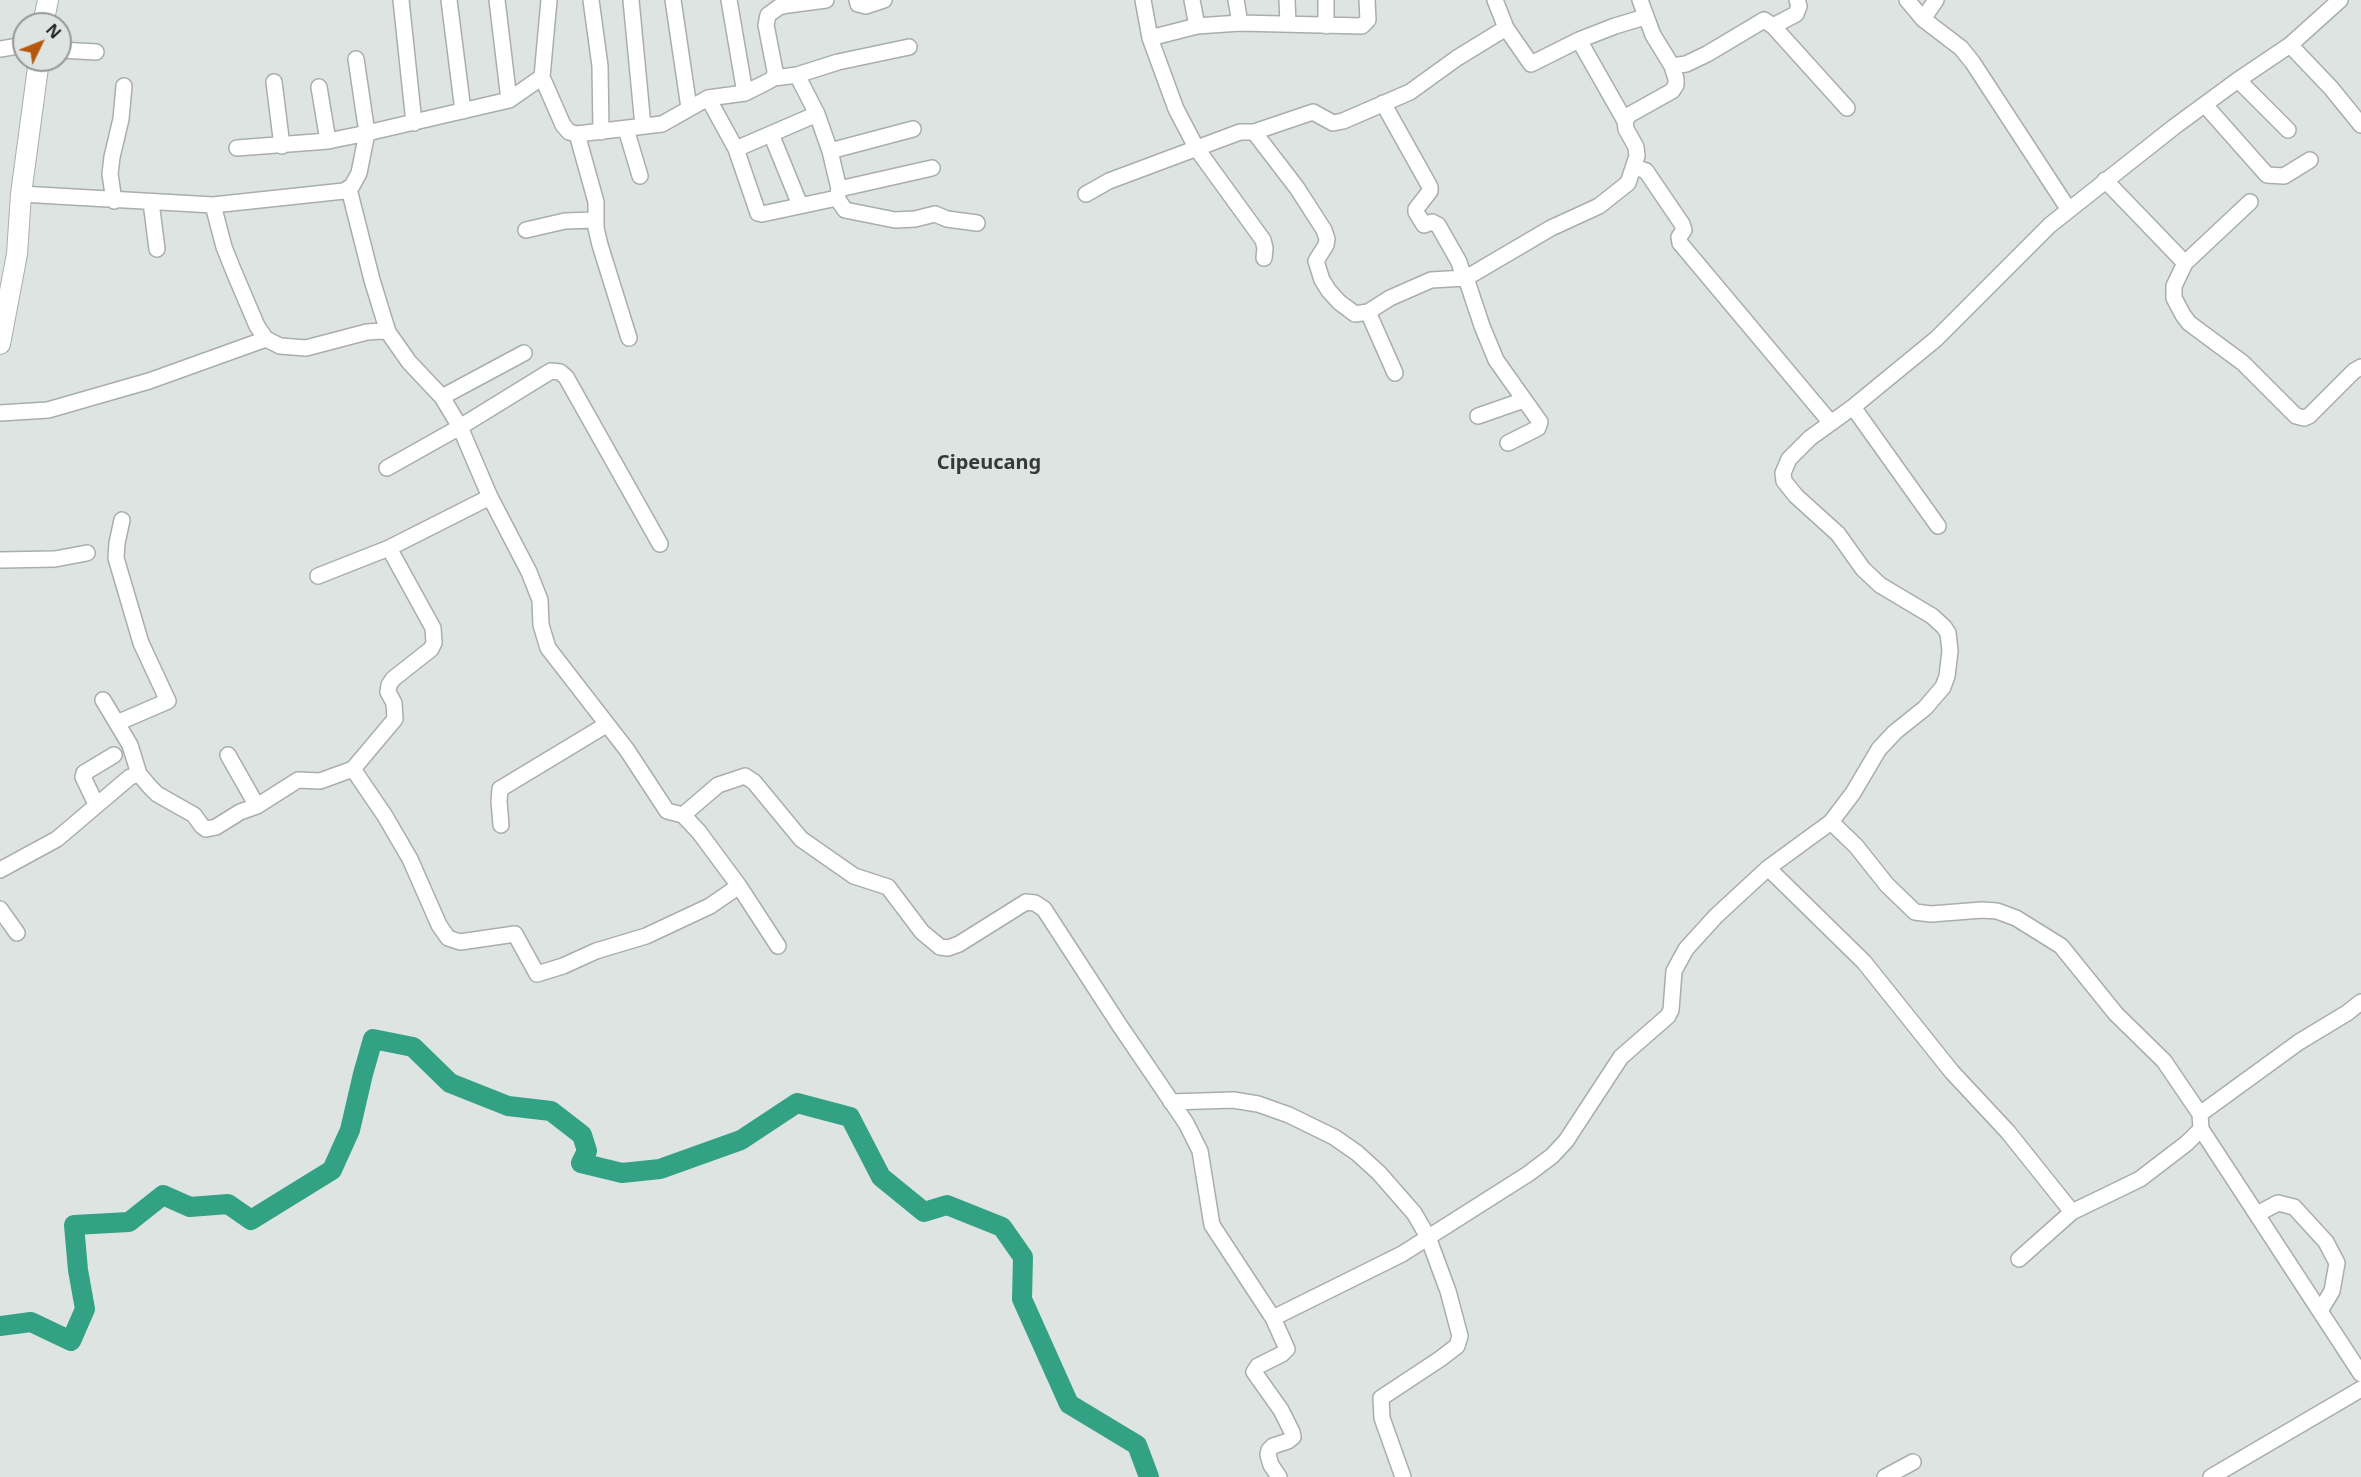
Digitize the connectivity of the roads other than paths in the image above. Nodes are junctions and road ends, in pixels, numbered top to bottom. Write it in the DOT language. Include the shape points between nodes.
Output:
graph roads {
  1 [pos="401,0"];
  2 [pos="448,0"];
  3 [pos="497,0"];
  4 [pos="549,0"];
  5 [pos="591,0"];
  6 [pos="631,0"];
  7 [pos="673,0"];
  8 [pos="729,0"];
  9 [pos="826,0"];
  10 [pos="857,0"];
  11 [pos="884,0"];
  12 [pos="1143,0"];
  13 [pos="1192,0"];
  14 [pos="1236,0"];
  15 [pos="1287,0"];
  16 [pos="1326,0"];
  17 [pos="1367,0"];
  18 [pos="1496,0"];
  19 [pos="1640,0"];
  20 [pos="1797,0"];
  21 [pos="1907,0"];
  22 [pos="1936,0"];
  23 [pos="2340,0"];
  24 [pos="1645,17"];
  25 [pos="1923,19"];
  26 [pos="1240,23"];
  27 [pos="1288,24"];
  28 [pos="1326,26"];
  29 [pos="1773,26"];
  30 [pos="1197,27"];
  31 [pos="1506,28"];
  32 [pos="1150,38"];
  33 [pos="1579,40"];
  34 [pos="2290,45"];
  35 [pos="909,47"];
  36 [pos="72,51"];
  37 [pos="96,52"];
  38 [pos="356,59"];
  39 [pos="1672,66"];
  40 [pos="37,72"];
  41 [pos="797,75"];
  42 [pos="542,77"];
  43 [pos="774,78"];
  44 [pos="2238,80"];
  45 [pos="274,82"];
  46 [pos="124,86"];
  47 [pos="319,87"];
  48 [pos="746,93"];
  49 [pos="708,98"];
  50 [pos="509,100"];
  51 [pos="1383,103"];
  52 [pos="2205,105"];
  53 [pos="689,108"];
  54 [pos="1847,108"];
  55 [pos="463,111"];
  56 [pos="817,114"];
  57 [pos="1625,121"];
  58 [pos="414,123"];
  59 [pos="2361,125"];
  60 [pos="643,126"];
  61 [pos="627,129"];
  62 [pos="912,129"];
  63 [pos="2288,130"];
  64 [pos="601,132"];
  65 [pos="1254,132"];
  66 [pos="367,133"];
  67 [pos="577,134"];
  68 [pos="771,134"];
  69 [pos="328,141"];
  70 [pos="282,146"];
  71 [pos="237,148"];
  72 [pos="735,149"];
  73 [pos="1197,149"];
  74 [pos="830,151"];
  75 [pos="2310,160"];
  76 [pos="1635,167"];
  77 [pos="932,168"];
  78 [pos="640,176"];
  79 [pos="2105,180"];
  80 [pos="349,189"];
  81 [pos="838,193"];
  82 [pos="21,194"];
  83 [pos="1086,194"];
  84 [pos="114,201"];
  85 [pos="151,202"];
  86 [pos="2250,202"];
  87 [pos="213,205"];
  88 [pos="800,206"];
  89 [pos="2069,210"];
  90 [pos="596,220"];
  91 [pos="977,223"];
  92 [pos="526,230"];
  93 [pos="157,249"];
  94 [pos="1264,258"];
  95 [pos="2185,263"];
  96 [pos="1465,278"];
  97 [pos="1368,312"];
  98 [pos="388,332"];
  99 [pos="629,338"];
  100 [pos="266,339"];
  101 [pos="0,344"];
  102 [pos="524,353"];
  103 [pos="2361,367"];
  104 [pos="1395,373"];
  105 [pos="442,397"];
  106 [pos="1524,400"];
  107 [pos="1853,407"];
  108 [pos="0,413"];
  109 [pos="1478,416"];
  110 [pos="1831,423"];
  111 [pos="460,427"];
  112 [pos="1508,444"];
  113 [pos="387,468"];
  114 [pos="490,497"];
  115 [pos="122,520"];
  116 [pos="1938,526"];
  117 [pos="660,544"];
  118 [pos="389,548"];
  119 [pos="87,553"];
  120 [pos="0,560"];
  121 [pos="318,576"];
  122 [pos="103,700"];
  123 [pos="117,723"];
  124 [pos="606,725"];
  125 [pos="114,755"];
  126 [pos="228,755"];
  127 [pos="353,769"];
  128 [pos="139,774"];
  129 [pos="96,804"];
  130 [pos="257,806"];
  131 [pos="683,815"];
  132 [pos="1831,822"];
  133 [pos="501,825"];
  134 [pos="1768,868"];
  135 [pos="0,870"];
  136 [pos="739,886"];
  137 [pos="0,909"];
  138 [pos="17,933"];
  139 [pos="778,946"];
  140 [pos="2361,1002"];
  141 [pos="1171,1102"];
  142 [pos="2201,1121"];
  143 [pos="2072,1212"];
  144 [pos="2257,1214"];
  145 [pos="1428,1237"];
  146 [pos="2019,1259"];
  147 [pos="2320,1311"];
  148 [pos="1273,1317"];
  149 [pos="2361,1374"];
  150 [pos="2361,1389"];
  151 [pos="1913,1462"];
  152 [pos="1280,1477"];
  153 [pos="1403,1477"];
  154 [pos="1885,1477"];
  155 [pos="2211,1477"];
  1 -- 58 [label="street"];
  2 -- 55 [label="street"];
  3 -- 50 [label="street"];
  4 -- 42 [label="street"];
  5 -- 64 [label="street" via="600,66"];
  6 -- 60 [label="street"];
  7 -- 53 [label="street"];
  8 -- 48 [label="street"];
  9 -- 43 [label="street" via="788,4 768,15 765,21"];
  10 -- 11 [label="street" via="866,6"];
  12 -- 32 [label="street"];
  13 -- 30 [label="street"];
  14 -- 26 [label="street"];
  15 -- 27 [label="street"];
  16 -- 28 [label="street"];
  17 -- 28 [label="street" via="1368,20 1364,25"];
  18 -- 31 [label="street"];
  19 -- 24 [label="street"];
  20 -- 29 [label="street" via="1796,14"];
  21 -- 25 [label="street"];
  22 -- 25 [label="street"];
  23 -- 34 [label="street"];
  24 -- 33 [label="street"];
  24 -- 39 [label="street"];
  25 -- 89 [label="street" via="1961,48 1973,63"];
  26 -- 27 [label="street"];
  26 -- 30 [label="street"];
  27 -- 28 [label="street"];
  29 -- 39 [label="street" via="1764,20 1707,54"];
  29 -- 54 [label="street"];
  30 -- 32 [label="street"];
  31 -- 33 [label="street" via="1531,64"];
  31 -- 51 [label="street" via="1410,92"];
  32 -- 73 [label="street" via="1176,109"];
  33 -- 57 [label="street"];
  34 -- 44 [label="street"];
  34 -- 59 [label="street"];
  35 -- 41 [label="street"];
  36 -- 37 [label="street"];
  38 -- 66 [label="street"];
  39 -- 57 [label="street" via="1676,85 1672,91"];
  40 -- 82 [label="main road"];
  41 -- 43 [label="street"];
  41 -- 56 [label="street"];
  42 -- 50 [label="street"];
  42 -- 67 [label="street" via="564,125"];
  43 -- 48 [label="street"];
  44 -- 52 [label="street"];
  44 -- 63 [label="street"];
  45 -- 70 [label="street"];
  46 -- 84 [label="street" via="110,174"];
  47 -- 69 [label="street"];
  48 -- 49 [label="street"];
  49 -- 53 [label="street"];
  49 -- 72 [label="street"];
  50 -- 55 [label="street"];
  51 -- 65 [label="street" via="1333,123 1313,112"];
  51 -- 96 [label="street" via="1431,187 1416,212 1425,225 1438,225"];
  52 -- 75 [label="street" via="2268,175 2284,176"];
  52 -- 79 [label="street"];
  53 -- 60 [label="street" via="662,123"];
  55 -- 58 [label="street"];
  56 -- 68 [label="street"];
  56 -- 74 [label="street"];
  57 -- 76 [label="street" via="1636,147"];
  58 -- 66 [label="street"];
  60 -- 61 [label="street"];
  61 -- 64 [label="street"];
  61 -- 78 [label="street"];
  62 -- 74 [label="street"];
  64 -- 67 [label="street"];
  65 -- 73 [label="street" via="1240,132"];
  65 -- 97 [label="street" via="1324,230 1326,245 1316,261 1329,291 1355,314"];
  66 -- 69 [label="street"];
  66 -- 80 [label="street" via="359,173"];
  67 -- 90 [label="street" via="596,202"];
  68 -- 72 [label="street"];
  68 -- 88 [label="street"];
  69 -- 70 [label="street"];
  70 -- 71 [label="street"];
  72 -- 88 [label="street" via="758,213"];
  73 -- 83 [label="street" via="1109,181"];
  73 -- 94 [label="street" via="1263,240"];
  74 -- 81 [label="street"];
  76 -- 96 [label="street" via="1628,183 1599,206 1551,228"];
  76 -- 110 [label="street" via="1646,171 1682,224 1680,243"];
  77 -- 81 [label="street"];
  79 -- 89 [label="street"];
  79 -- 95 [label="street"];
  80 -- 87 [label="street"];
  80 -- 98 [label="street"];
  81 -- 88 [label="street"];
  81 -- 91 [label="street" via="849,212 895,220 935,213 947,219"];
  82 -- 84 [label="street"];
  82 -- 101 [label="main road" via="17,254"];
  84 -- 85 [label="street"];
  85 -- 87 [label="street"];
  85 -- 93 [label="street"];
  86 -- 95 [label="street"];
  87 -- 100 [label="street" via="231,264"];
  89 -- 107 [label="street" via="1936,339"];
  90 -- 92 [label="street" via="565,221"];
  90 -- 99 [label="street"];
  95 -- 103 [label="street" via="2174,286 2174,298 2183,315 2243,363 2296,416 2309,416"];
  96 -- 97 [label="street" via="1431,280"];
  96 -- 106 [label="street" via="1496,360"];
  97 -- 104 [label="street"];
  98 -- 100 [label="street" via="367,332 306,348 280,346"];
  98 -- 105 [label="street" via="409,362"];
  100 -- 108 [label="street" via="150,381 48,410"];
  102 -- 105 [label="street"];
  105 -- 111 [label="street"];
  106 -- 109 [label="street"];
  106 -- 112 [label="street" via="1540,426"];
  107 -- 110 [label="street"];
  107 -- 116 [label="street"];
  110 -- 132 [label="street" via="1795,451 1785,465 1784,481 1838,534 1871,577 1939,621 1948,633 1950,651 1947,676 1938,695 1879,748"];
  111 -- 113 [label="street"];
  111 -- 114 [label="street"];
  111 -- 117 [label="street" via="551,371 560,372"];
  114 -- 118 [label="street"];
  114 -- 124 [label="street" via="540,600 541,625 548,648"];
  115 -- 123 [label="street" via="116,558 141,643 168,701"];
  118 -- 121 [label="street"];
  118 -- 127 [label="street" via="433,628 434,643 388,685 395,719"];
  119 -- 120 [label="street" via="55,559"];
  122 -- 123 [label="street"];
  123 -- 128 [label="street" via="130,745"];
  124 -- 131 [label="street" via="667,812"];
  124 -- 133 [label="street" via="500,789"];
  125 -- 129 [label="street" via="83,775"];
  126 -- 130 [label="street"];
  127 -- 130 [label="street" via="320,781 298,780"];
  127 -- 136 [label="street" via="405,851 448,938 460,942 515,934 537,974 646,936 710,906"];
  128 -- 129 [label="street"];
  128 -- 130 [label="street" via="153,791 194,814 206,829"];
  129 -- 135 [label="street" via="50,844"];
  131 -- 136 [label="street"];
  131 -- 141 [label="street" via="718,785 745,776 801,839 854,876 888,887 922,932 940,947 959,944 1018,905 1035,903 1055,923"];
  132 -- 134 [label="street"];
  132 -- 142 [label="street" via="1914,912 1997,911 2061,946 2116,1014 2164,1061"];
  134 -- 143 [label="street" via="1864,962"];
  134 -- 145 [label="street" via="1686,949 1674,971 1668,1016 1621,1057 1559,1149 1528,1174"];
  136 -- 139 [label="street"];
  137 -- 138 [label="street"];
  140 -- 142 [label="street" via="2299,1042"];
  141 -- 145 [label="street" via="1233,1100 1258,1104 1334,1137 1380,1173 1414,1213"];
  141 -- 148 [label="street" via="1200,1151 1212,1225"];
  142 -- 143 [label="street" via="2196,1136 2140,1179"];
  142 -- 144 [label="street"];
  143 -- 146 [label="street"];
  144 -- 147 [label="street"];
  144 -- 147 [label="street" via="2278,1203 2294,1207 2326,1242 2337,1263 2332,1291"];
  145 -- 148 [label="street" via="1402,1254"];
  145 -- 153 [label="street" via="1460,1336 1456,1346 1440,1359 1381,1398 1382,1418"];
  147 -- 149 [label="street"];
  148 -- 152 [label="street" via="1287,1349 1254,1372 1292,1432 1288,1441 1269,1450 1270,1465"];
  150 -- 155 [label="street"];
  151 -- 154 [label="street"];
}
